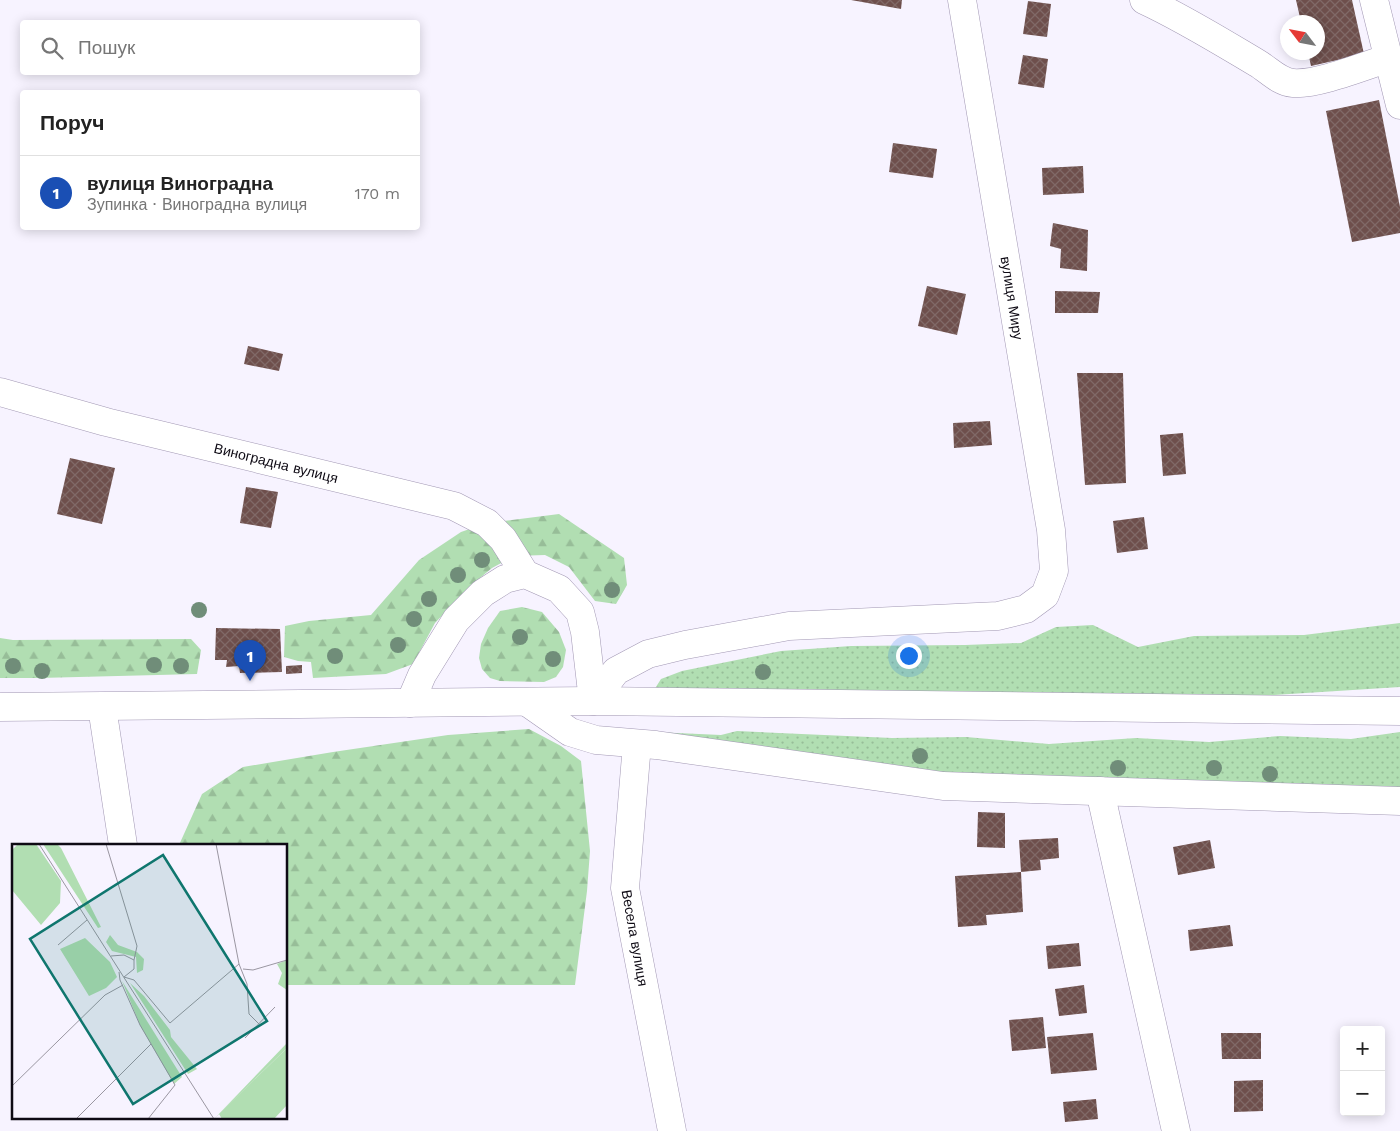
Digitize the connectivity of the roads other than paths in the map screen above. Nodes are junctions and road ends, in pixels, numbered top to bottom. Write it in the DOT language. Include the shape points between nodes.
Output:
graph roads {
  1 [pos="962,0"];
  2 [pos="1144,0"];
  3 [pos="1374,0"];
  4 [pos="1388,58"];
  5 [pos="1400,104"];
  6 [pos="0,392"];
  7 [pos="525,574"];
  8 [pos="593,701"];
  9 [pos="527,702"];
  10 [pos="410,704"];
  11 [pos="0,707"];
  12 [pos="102,707"];
  13 [pos="1400,710"];
  14 [pos="637,744"];
  15 [pos="1100,790"];
  16 [pos="1400,801"];
  17 [pos="123,844"];
  18 [pos="672,1131"];
  19 [pos="1176,1131"];
  1 -- 8 [label="street, вулиця Миру" via="1050,530 1054,571 1044,595 1026,609 998,616 790,626 648,654 616,671"];
  2 -- 4 [label="street" via="1291,83 1308,83"];
  3 -- 4 [label="street"];
  4 -- 5 [label="street"];
  6 -- 7 [label="street, Виноградна вулиця" via="106,422 454,506 487,524 503,539"];
  7 -- 8 [label="street" via="560,590 580,612"];
  7 -- 10 [label="street" via="505,579 484,593 456,620 422,675"];
  8 -- 9 [label="street"];
  8 -- 13 [label="street"];
  9 -- 10 [label="street"];
  9 -- 14 [label="street" via="570,732 596,740"];
  10 -- 12 [label="street"];
  11 -- 12 [label="street"];
  12 -- 17 [label="street"];
  14 -- 15 [label="street" via="943,786"];
  14 -- 18 [label="street, Весела вулиця" via="625,888"];
  15 -- 16 [label="street"];
  15 -- 19 [label="street"];
}
